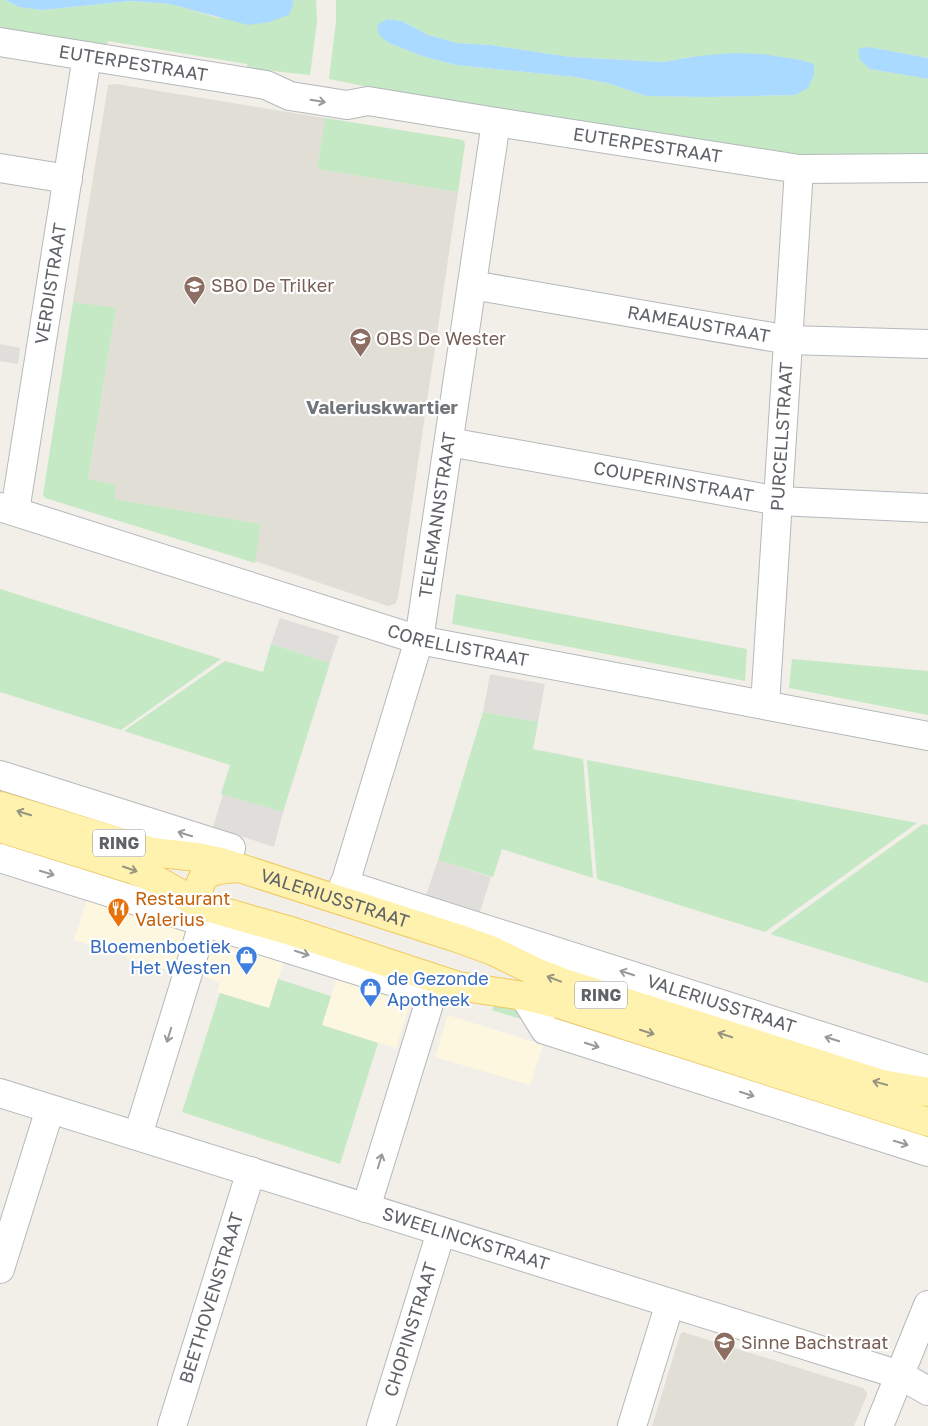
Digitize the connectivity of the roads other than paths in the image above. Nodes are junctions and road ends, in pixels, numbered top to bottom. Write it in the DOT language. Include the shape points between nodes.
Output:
graph roads {
  1 [pos="0,42"];
  2 [pos="88,56"];
  3 [pos="496,122"];
  4 [pos="0,168"];
  5 [pos="928,168"];
  6 [pos="800,169"];
  7 [pos="68,179"];
  8 [pos="472,285"];
  9 [pos="789,340"];
  10 [pos="928,344"];
  11 [pos="449,442"];
  12 [pos="779,501"];
  13 [pos="928,508"];
  14 [pos="7,509"];
  15 [pos="419,640"];
  16 [pos="765,705"];
  17 [pos="928,736"];
  18 [pos="0,775"];
  19 [pos="0,806"];
  20 [pos="0,828"];
  21 [pos="0,858"];
  22 [pos="242,863"];
  23 [pos="342,892"];
  24 [pos="206,915"];
  25 [pos="457,938"];
  26 [pos="431,985"];
  27 [pos="524,996"];
  28 [pos="928,1070"];
  29 [pos="928,1092"];
  30 [pos="0,1093"];
  31 [pos="50,1108"];
  32 [pos="928,1122"];
  33 [pos="138,1136"];
  34 [pos="928,1152"];
  35 [pos="251,1171"];
  36 [pos="366,1208"];
  37 [pos="441,1232"];
  38 [pos="0,1269"];
  39 [pos="670,1303"];
  40 [pos="928,1305"];
  41 [pos="900,1375"];
  42 [pos="928,1391"];
  43 [pos="172,1426"];
  44 [pos="381,1426"];
  45 [pos="632,1426"];
  46 [pos="879,1426"];
  1 -- 2 [label="street, EUTERPESTRAAT"];
  2 -- 3 [label="street, EUTERPESTRAAT" via="266,85 292,78 350,88 368,101"];
  2 -- 7 [label="street, VERDISTRAAT"];
  3 -- 6 [label="street, EUTERPESTRAAT"];
  3 -- 8 [label="street, TELEMANNSTRAAT"];
  4 -- 7 [label="street"];
  5 -- 6 [label="street, EUTERPESTRAAT"];
  6 -- 9 [label="street, PURCELLSTRAAT"];
  7 -- 14 [label="street, VERDISTRAAT"];
  8 -- 9 [label="street, RAMEAUSTRAAT"];
  8 -- 11 [label="street, TELEMANNSTRAAT"];
  9 -- 10 [label="street, RAMEAUSTRAAT"];
  9 -- 12 [label="street, PURCELLSTRAAT"];
  11 -- 12 [label="street, COUPERINSTRAAT"];
  11 -- 15 [label="street, TELEMANNSTRAAT"];
  12 -- 13 [label="street, COUPERINSTRAAT"];
  12 -- 16 [label="street, PURCELLSTRAAT"];
  14 -- 15 [label="street, CORELLISTRAAT"];
  15 -- 16 [label="street, CORELLISTRAAT"];
  15 -- 23 [label="street, TELEMANNSTRAAT"];
  16 -- 17 [label="street, CORELLISTRAAT"];
  22 -- 18 [label="street, VALERIUSSTRAAT, one-way"];
  22 -- 19 [label="main road, VALERIUSSTRAAT / RING, one-way" via="143,849"];
  20 -- 24 [label="main road, RING, one-way" via="151,877 200,905"];
  21 -- 24 [label="street, one-way"];
  22 -- 23 [label="main road, VALERIUSSTRAAT / RING"];
  22 -- 24 [label="main road, VALERIUSSTRAAT" via="210,873 202,880 199,895"];
  23 -- 25 [label="main road, VALERIUSSTRAAT / RING"];
  28 -- 23 [label="street, VALERIUSSTRAAT, one-way"];
  24 -- 26 [label="main road, RING, one-way" via="304,935"];
  24 -- 33 [label="street, one-way"];
  25 -- 26 [label="main road" via="465,946 464,966 460,972"];
  29 -- 25 [label="main road, VALERIUSSTRAAT / RING, one-way" via="882,1084 564,983"];
  26 -- 27 [label="main road, RING"];
  36 -- 26 [label="street, one-way"];
  27 -- 32 [label="main road, RING, one-way" via="562,1005"];
  27 -- 34 [label="street, one-way" via="545,1030"];
  30 -- 31 [label="street, SWEELINCKSTRAAT"];
  31 -- 33 [label="street, SWEELINCKSTRAAT"];
  31 -- 38 [label="street"];
  33 -- 35 [label="street, SWEELINCKSTRAAT"];
  35 -- 36 [label="street, SWEELINCKSTRAAT"];
  35 -- 43 [label="street, BEETHOVENSTRAAT"];
  36 -- 37 [label="street, SWEELINCKSTRAAT"];
  37 -- 39 [label="street, SWEELINCKSTRAAT"];
  37 -- 44 [label="street, CHOPINSTRAAT"];
  39 -- 41 [label="street, SWEELINCKSTRAAT"];
  39 -- 45 [label="street"];
  40 -- 41 [label="street"];
  41 -- 42 [label="street, SWEELINCKSTRAAT"];
  41 -- 46 [label="street"];
}
